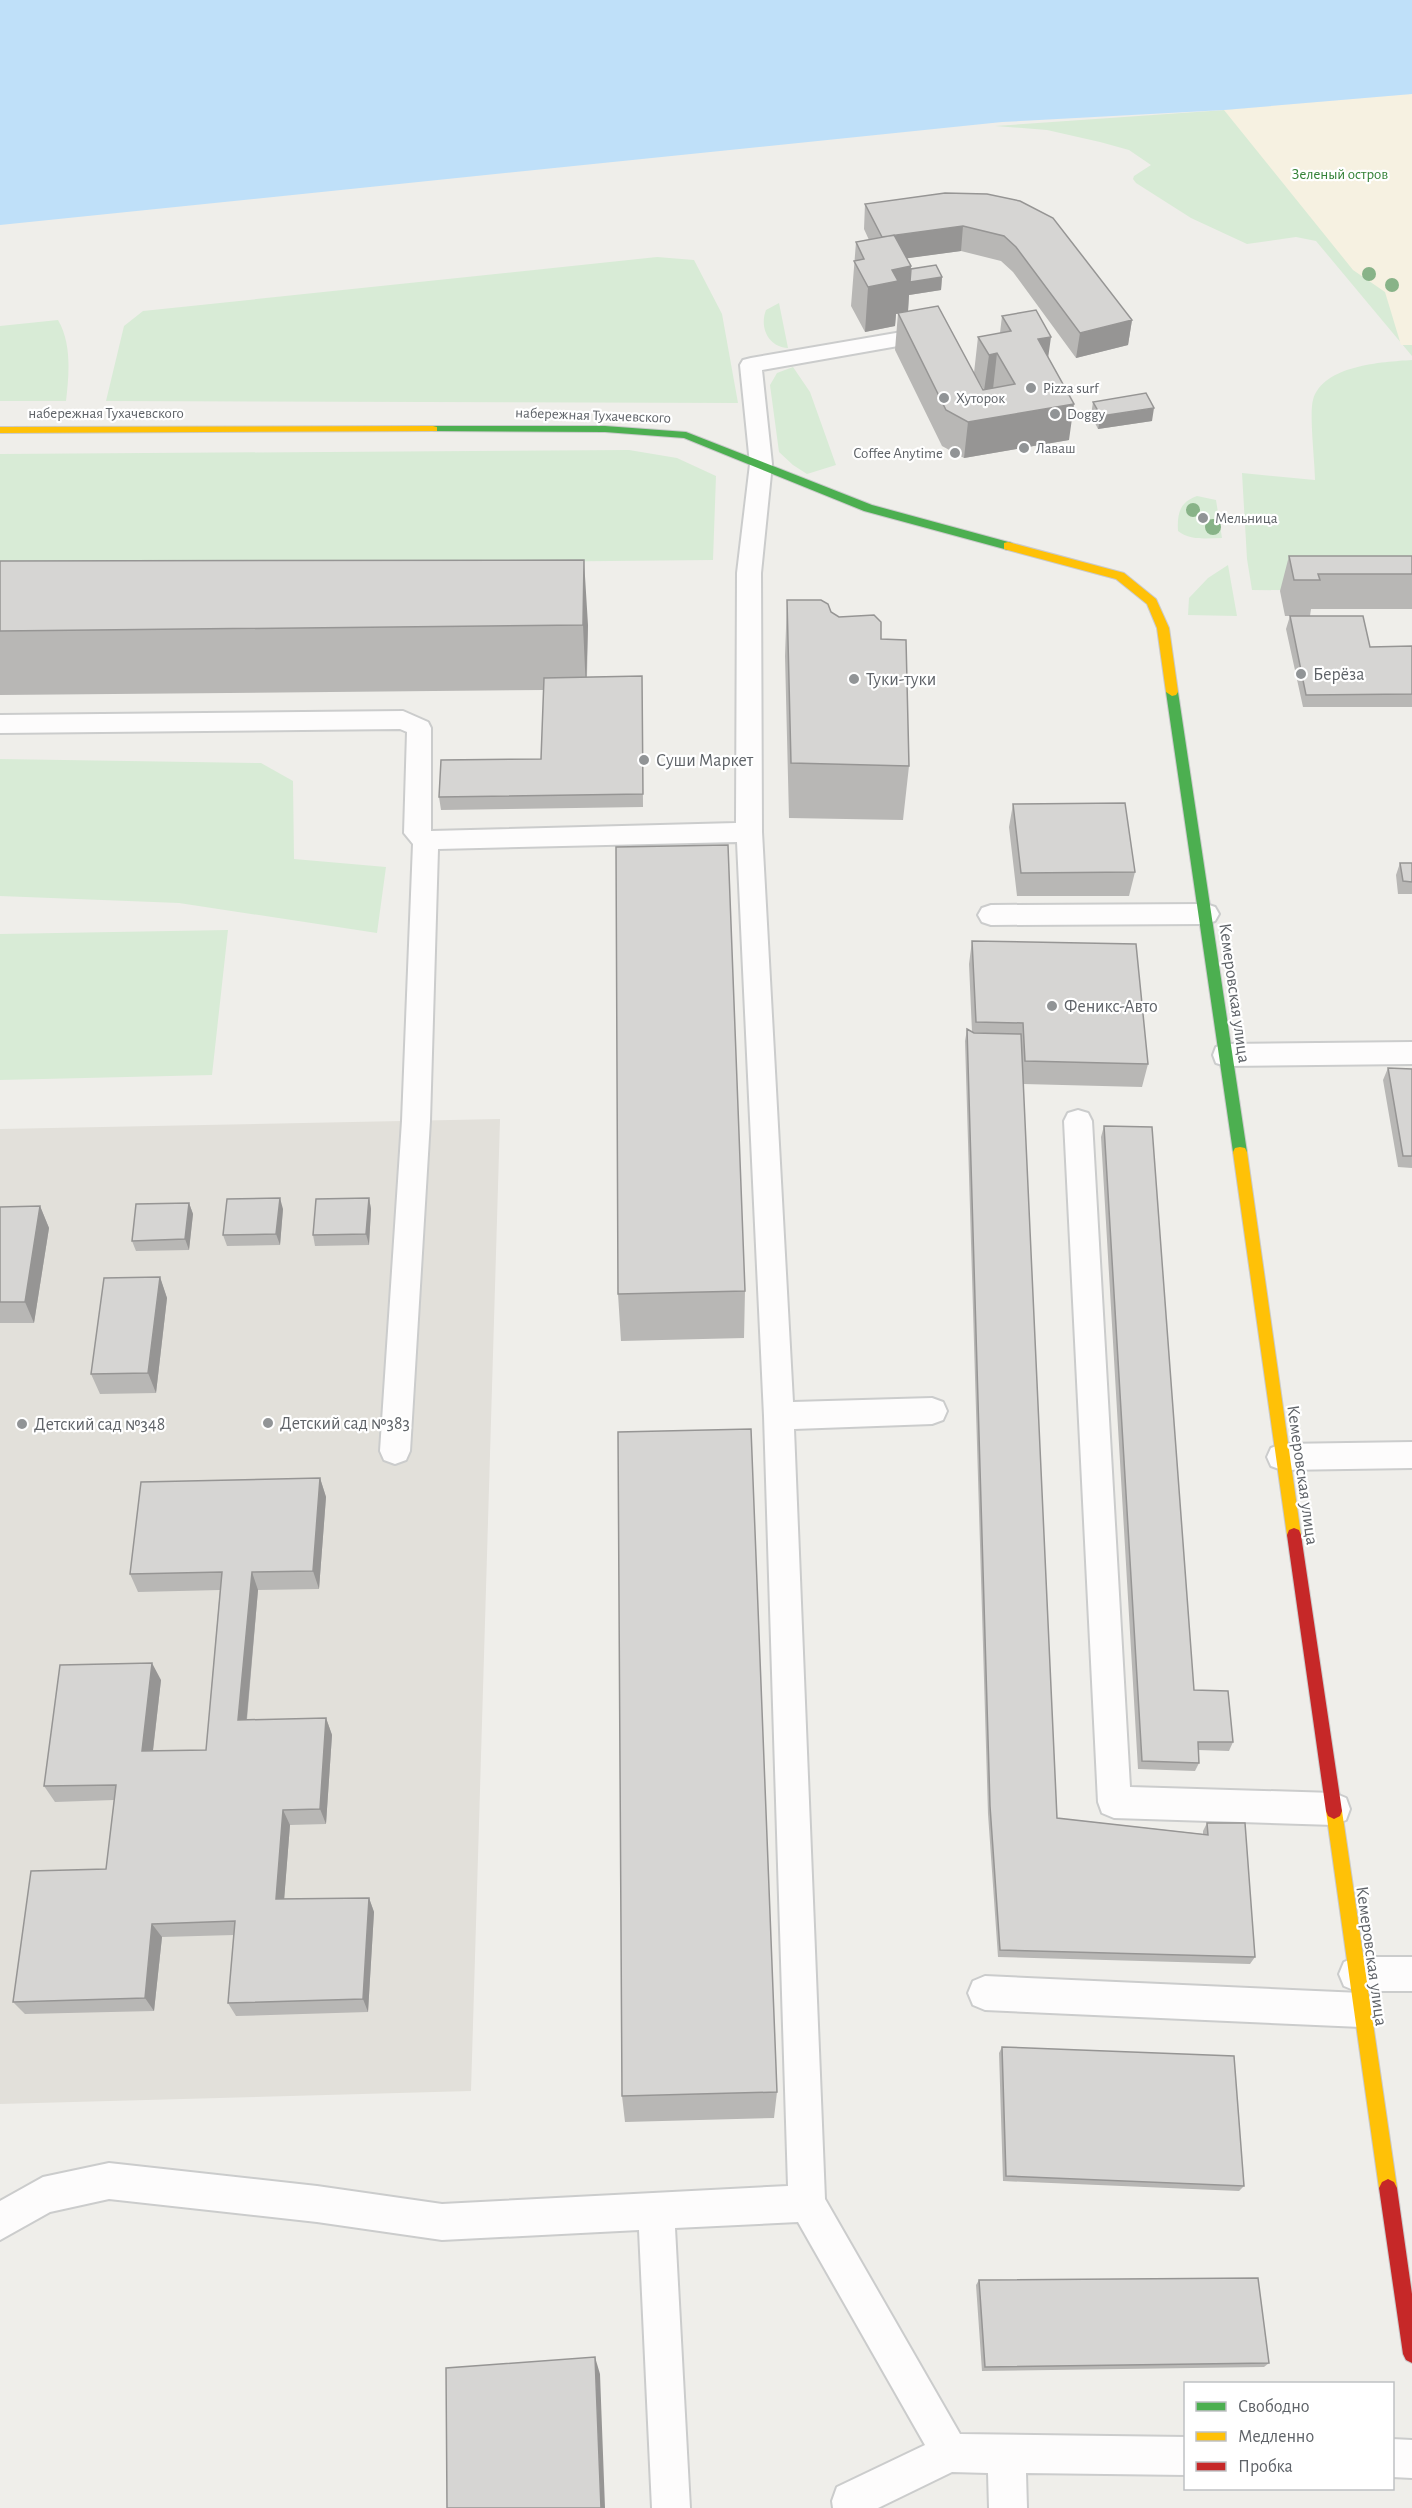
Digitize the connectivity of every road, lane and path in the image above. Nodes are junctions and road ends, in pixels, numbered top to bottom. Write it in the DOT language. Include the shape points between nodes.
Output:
graph roads {
  1 [pos="925,335"];
  2 [pos="0,430"];
  3 [pos="761,464"];
  4 [pos="1152,602"];
  5 [pos="0,724"];
  6 [pos="749,832"];
  7 [pos="426,840"];
  8 [pos="1206,914"];
  9 [pos="991,915"];
  10 [pos="1412,1053"];
  11 [pos="1226,1055"];
  12 [pos="1078,1121"];
  13 [pos="932,1411"];
  14 [pos="779,1416"];
  15 [pos="395,1451"];
  16 [pos="1412,1455"];
  17 [pos="1282,1457"];
  18 [pos="1334,1809"];
  19 [pos="1356,1974"];
  20 [pos="1412,1974"];
  21 [pos="985,1993"];
  22 [pos="1361,2010"];
  23 [pos="807,2203"];
  24 [pos="656,2212"];
  25 [pos="0,2222"];
  26 [pos="1412,2354"];
  27 [pos="951,2453"];
  28 [pos="1006,2454"];
  29 [pos="1184,2456"];
  30 [pos="1394,2458"];
  31 [pos="1412,2459"];
  32 [pos="671,2508"];
  33 [pos="852,2508"];
  34 [pos="1008,2508"];
  1 -- 3 [label="lane" via="751,364"];
  2 -- 3 [label="street, набережная Тухачевского" via="605,429 686,435"];
  3 -- 4 [label="street, набережная Тухачевского" via="868,508 1120,576"];
  3 -- 6 [label="lane" via="749,573"];
  4 -- 8 [label="street, Кемеровская улица" via="1163,628"];
  5 -- 7 [label="lane" via="403,720 419,728 417,833"];
  6 -- 7 [label="lane"];
  6 -- 14 [label="lane"];
  7 -- 15 [label="lane" via="416,1120"];
  8 -- 9 [label="lane"];
  8 -- 11 [label="street, Кемеровская улица"];
  10 -- 11 [label="lane"];
  11 -- 17 [label="street, Кемеровская улица"];
  12 -- 18 [label="lane" via="1114,1802"];
  13 -- 14 [label="lane"];
  14 -- 23 [label="lane"];
  16 -- 17 [label="lane"];
  17 -- 18 [label="street, Кемеровская улица"];
  18 -- 19 [label="street, Кемеровская улица"];
  19 -- 20 [label="lane"];
  19 -- 22 [label="street, Кемеровская улица"];
  21 -- 22 [label="lane"];
  22 -- 26 [label="street, Кемеровская улица"];
  23 -- 24 [label="lane"];
  23 -- 27 [label="lane"];
  24 -- 25 [label="lane" via="442,2222 110,2181 43,2195"];
  24 -- 32 [label="lane"];
  27 -- 28 [label="lane"];
  27 -- 33 [label="lane" via="851,2501"];
  28 -- 29 [label="lane"];
  28 -- 34 [label="lane"];
  30 -- 31 [label="lane"];
}
